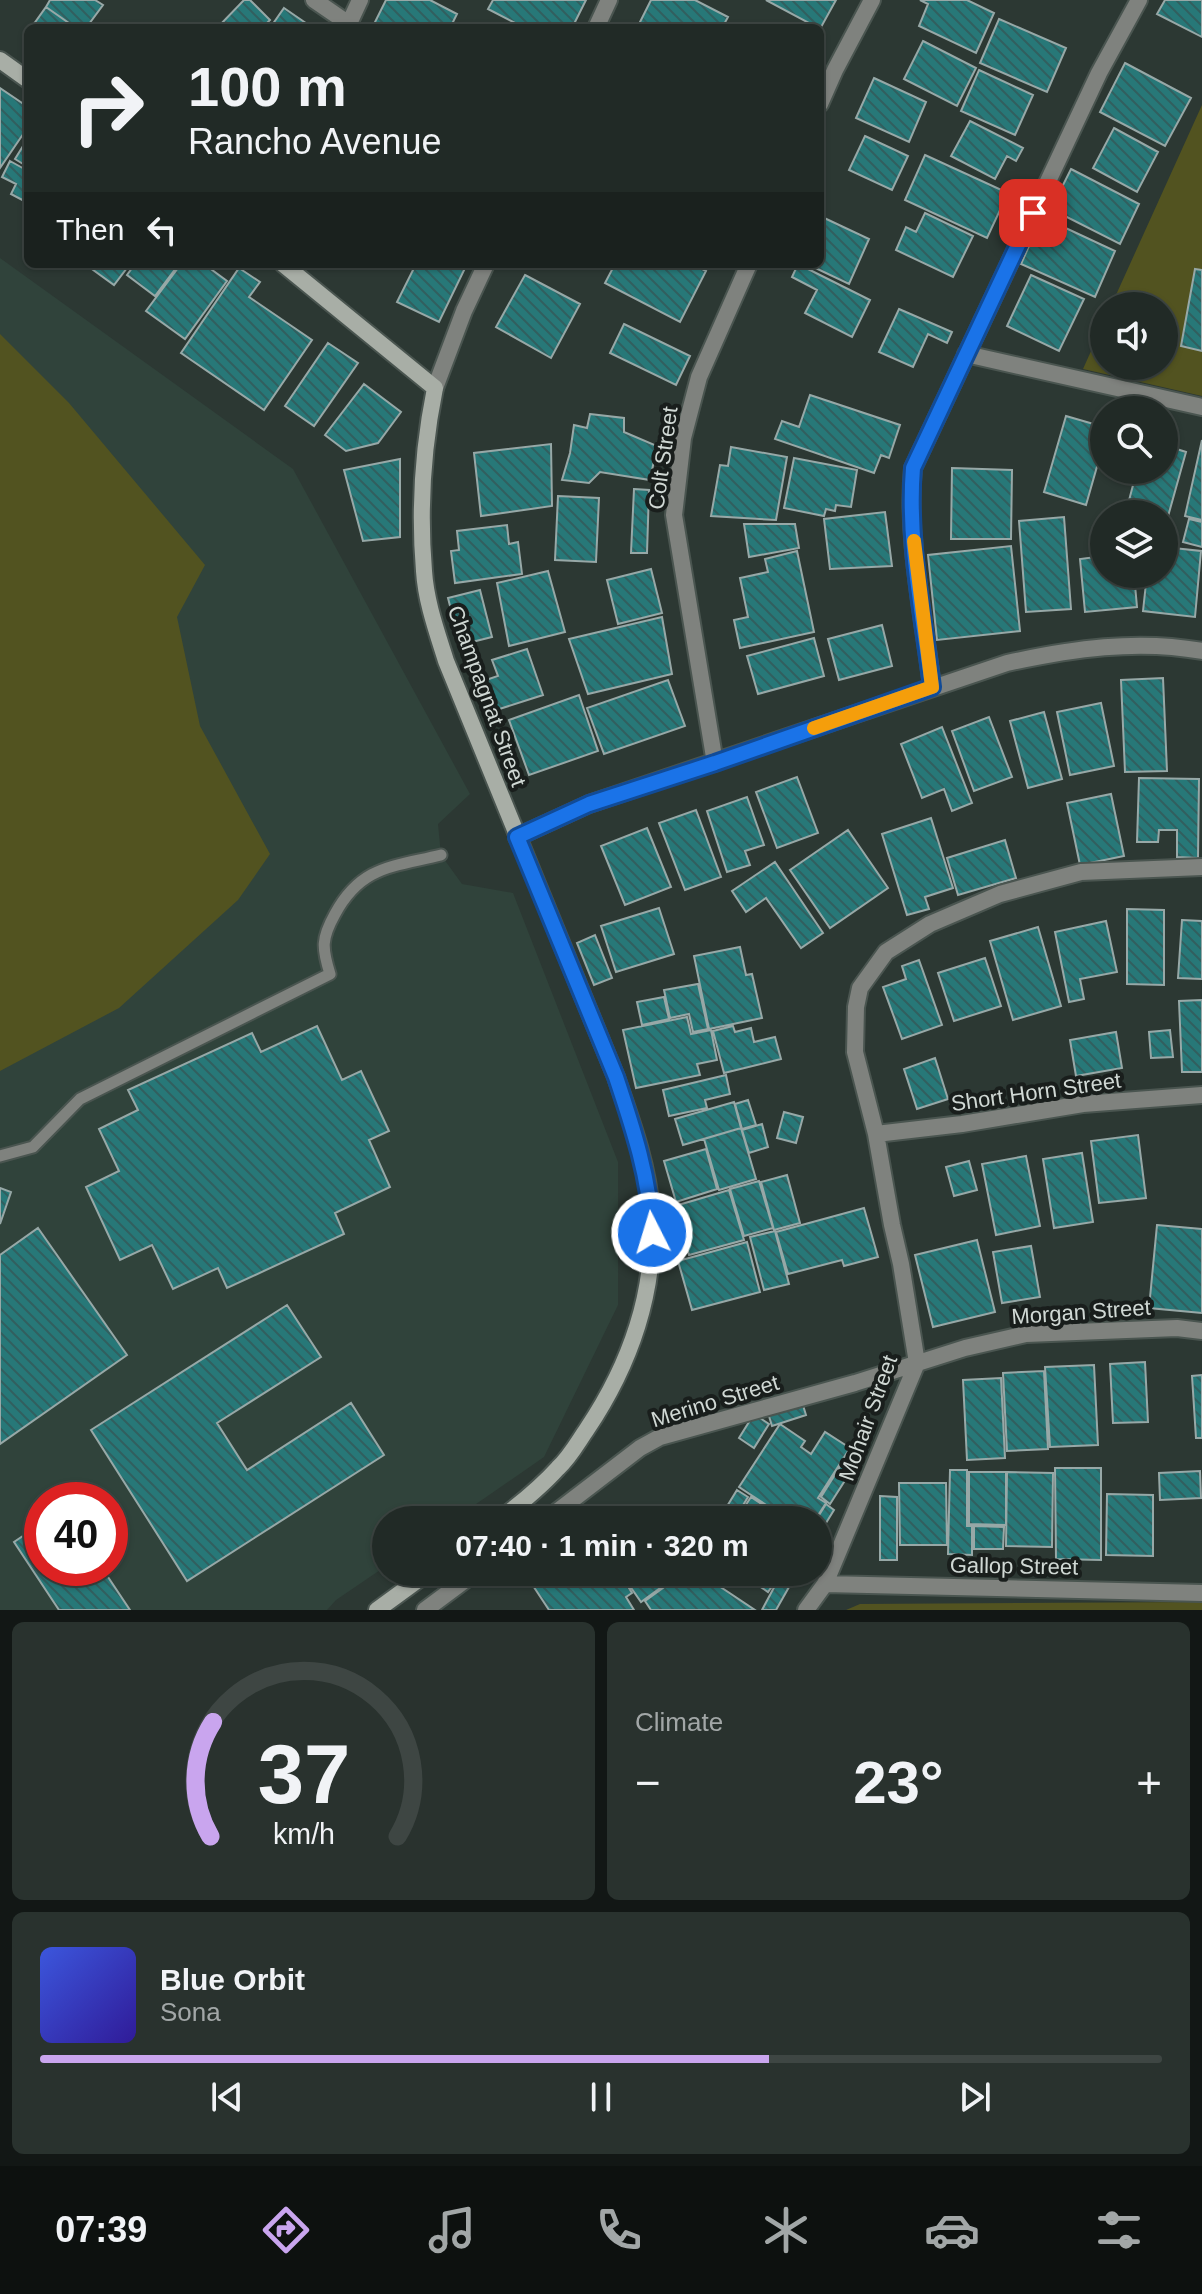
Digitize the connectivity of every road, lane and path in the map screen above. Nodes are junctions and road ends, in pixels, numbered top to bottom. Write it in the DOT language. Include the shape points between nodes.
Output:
graph roads {
  1 [pos="314,0"];
  2 [pos="360,0"];
  3 [pos="609,0"];
  4 [pos="872,0"];
  5 [pos="1139,0"];
  6 [pos="345,24"];
  7 [pos="349,24"];
  8 [pos="598,24"];
  9 [pos="0,60"];
  10 [pos="24,77"];
  11 [pos="824,95"];
  12 [pos="288,268"];
  13 [pos="484,268"];
  14 [pos="747,268"];
  15 [pos="966,354"];
  16 [pos="435,388"];
  17 [pos="1202,407"];
  18 [pos="1202,651"];
  19 [pos="932,687"];
  20 [pos="715,763"];
  21 [pos="517,837"];
  22 [pos="441,855"];
  23 [pos="1202,867"];
  24 [pos="1202,1095"];
  25 [pos="876,1134"];
  26 [pos="0,1156"];
  27 [pos="1202,1331"];
  28 [pos="917,1363"];
  29 [pos="517,1506"];
  30 [pos="564,1506"];
  31 [pos="832,1567"];
  32 [pos="832,1584"];
  33 [pos="410,1586"];
  34 [pos="457,1586"];
  35 [pos="824,1586"];
  36 [pos="1202,1593"];
  37 [pos="377,1610"];
  38 [pos="425,1610"];
  39 [pos="806,1610"];
  1 -- 6 [label="street"];
  2 -- 7 [label="street"];
  3 -- 8 [label="street"];
  4 -- 11 [label="street"];
  5 -- 15 [label="street"];
  9 -- 10 [label="street"];
  12 -- 16 [label="street"];
  13 -- 16 [label="street"];
  14 -- 20 [label="street, Colt Street" via="699,377 683,438 674,515"];
  15 -- 17 [label="street"];
  15 -- 19 [label="street" via="913,468 914,546"];
  16 -- 21 [label="street, Champagnat Street" via="421,530 431,615"];
  18 -- 19 [label="street" via="1142,645 1052,653"];
  19 -- 20 [label="street"];
  20 -- 21 [label="street" via="589,804"];
  21 -- 29 [label="street, Champagnat Street" via="616,1077 646,1177 652,1233 640,1320 622,1366 560,1467"];
  22 -- 26 [label="lane" via="385,868 362,879 344,897 322,948 330,974 80,1099 33,1147"];
  23 -- 25 [label="street, Mohair Street" via="1081,872 1000,894 930,924 886,952 860,988 854,1029"];
  24 -- 25 [label="street, Short Horn Street" via="1083,1104"];
  25 -- 28 [label="street, Mohair Street"];
  27 -- 28 [label="street, Morgan Street" via="1026,1334"];
  28 -- 30 [label="street, Merino Street" via="660,1437"];
  28 -- 31 [label="street, Mohair Street"];
  32 -- 36 [label="street, Gallop Street"];
  33 -- 37 [label="street"];
  34 -- 38 [label="street"];
  35 -- 39 [label="street, Mohair Street"];
}
